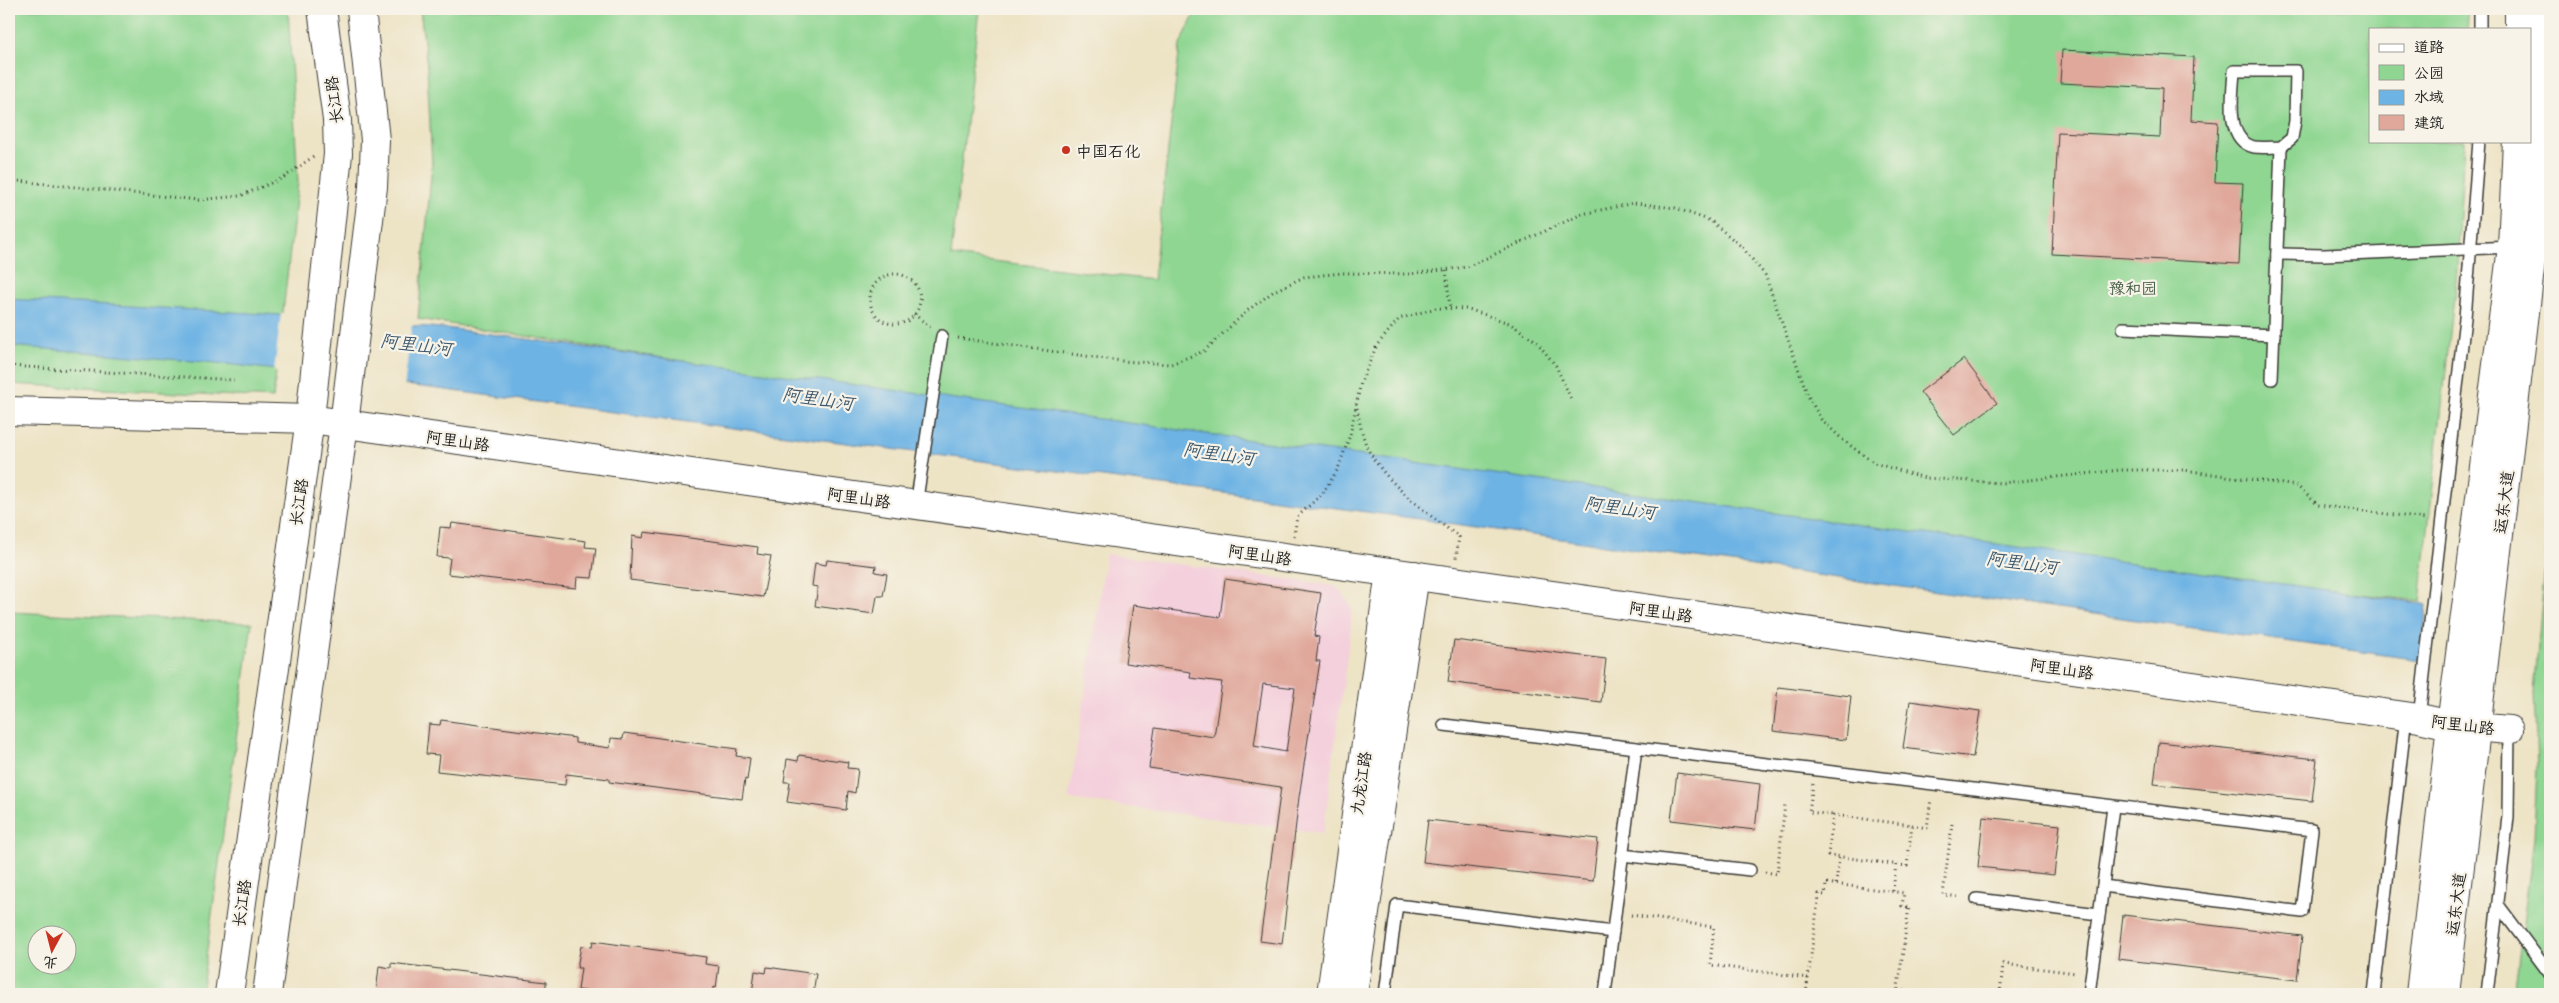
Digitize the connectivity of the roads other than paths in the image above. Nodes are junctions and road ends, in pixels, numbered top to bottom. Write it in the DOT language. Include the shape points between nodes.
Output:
graph roads {
  1 [pos="322,9"];
  2 [pos="361,9"];
  3 [pos="2480,9"];
  4 [pos="2519,9"];
  5 [pos="2544,9"];
  6 [pos="2480,28"];
  7 [pos="2519,28"];
  8 [pos="2479,142"];
  9 [pos="2518,142"];
  10 [pos="2281,148"];
  11 [pos="2512,247"];
  12 [pos="2472,248"];
  13 [pos="2277,254"];
  14 [pos="2123,328"];
  15 [pos="942,336"];
  16 [pos="2274,336"];
  17 [pos="2272,379"];
  18 [pos="9,410"];
  19 [pos="310,419"];
  20 [pos="344,424"];
  21 [pos="916,505"];
  22 [pos="1402,574"];
  23 [pos="2412,717"];
  24 [pos="1444,725"];
  25 [pos="2464,725"];
  26 [pos="2509,730"];
  27 [pos="1636,748"];
  28 [pos="2113,807"];
  29 [pos="1622,855"];
  30 [pos="1750,870"];
  31 [pos="2103,886"];
  32 [pos="1977,899"];
  33 [pos="2499,906"];
  34 [pos="2099,914"];
  35 [pos="1613,932"];
  36 [pos="2550,974"];
  37 [pos="229,994"];
  38 [pos="267,994"];
  39 [pos="1331,994"];
  40 [pos="1353,994"];
  41 [pos="1385,994"];
  42 [pos="1605,994"];
  43 [pos="2089,994"];
  44 [pos="2374,994"];
  45 [pos="2420,994"];
  46 [pos="2444,994"];
  47 [pos="2487,994"];
  1 -- 19 [label="street, 长江路" via="337,141"];
  2 -- 20 [label="street" via="375,140 374,186"];
  3 -- 6 [label="lane"];
  4 -- 7 [label="street"];
  5 -- 25 [label="street, 运东大道" via="2544,78 2533,244"];
  8 -- 12 [label="lane"];
  9 -- 11 [label="street, 运东大道"];
  10 -- 10 [label="lane" via="2292,138 2296,71 2234,71 2232,108 2240,140 2253,146"];
  10 -- 13 [label="lane"];
  11 -- 12 [label="lane"];
  11 -- 25 [label="street, 运东大道"];
  12 -- 13 [label="lane"];
  12 -- 23 [label="lane" via="2441,521"];
  13 -- 16 [label="lane"];
  14 -- 16 [label="lane"];
  15 -- 21 [label="lane"];
  16 -- 17 [label="lane"];
  18 -- 19 [label="street, 阿里山路"];
  19 -- 20 [label="street, 阿里山路"];
  19 -- 37 [label="street, 长江路"];
  20 -- 21 [label="street, 阿里山路"];
  20 -- 38 [label="street"];
  21 -- 22 [label="street, 阿里山路"];
  22 -- 23 [label="street, 阿里山路"];
  22 -- 39 [label="street, 九龙江路"];
  22 -- 40 [label="street, 九龙江路"];
  23 -- 25 [label="street, 阿里山路"];
  23 -- 44 [label="lane"];
  24 -- 27 [label="lane"];
  25 -- 26 [label="street, 阿里山路"];
  25 -- 45 [label="street, 运东大道"];
  25 -- 46 [label="street, 运东大道"];
  26 -- 33 [label="lane" via="2508,817"];
  27 -- 28 [label="lane"];
  27 -- 29 [label="lane"];
  28 -- 31 [label="lane"];
  28 -- 31 [label="lane" via="2312,830 2302,912"];
  29 -- 30 [label="lane"];
  29 -- 35 [label="lane"];
  31 -- 34 [label="lane"];
  32 -- 34 [label="lane"];
  33 -- 36 [label="lane"];
  33 -- 47 [label="lane"];
  34 -- 43 [label="lane"];
  35 -- 41 [label="lane" via="1397,905"];
  35 -- 42 [label="lane"];
}
